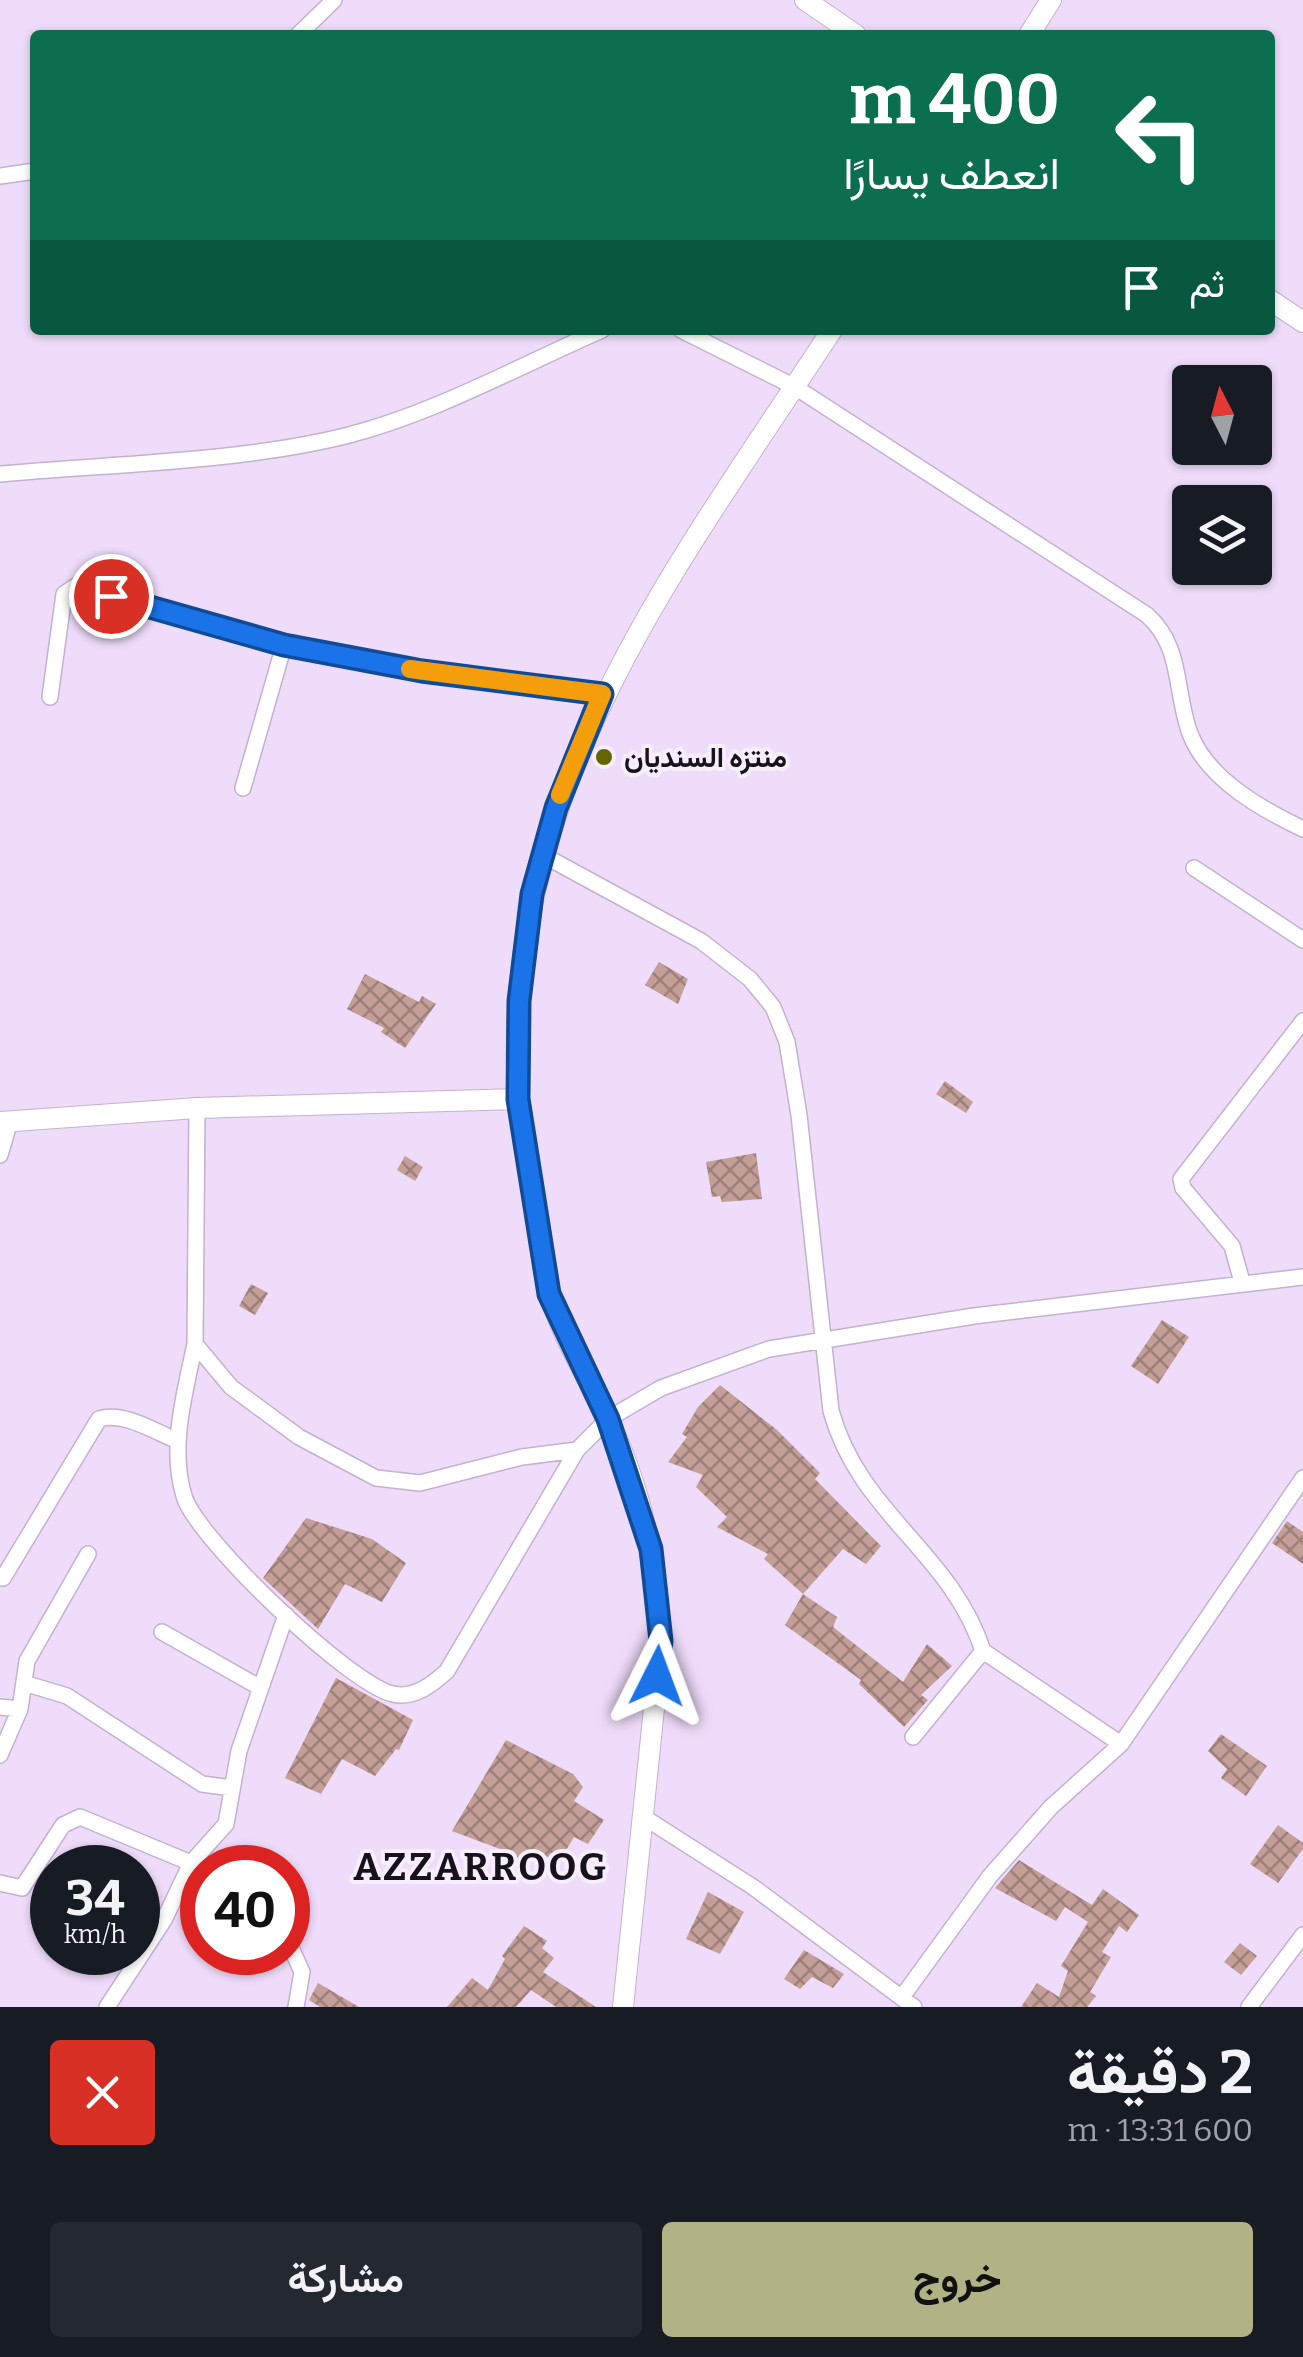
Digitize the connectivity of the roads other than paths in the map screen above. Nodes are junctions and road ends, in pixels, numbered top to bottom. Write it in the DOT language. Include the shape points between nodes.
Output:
graph roads {
  1 [pos="334,0"];
  2 [pos="805,0"];
  3 [pos="1051,0"];
  4 [pos="303,30"];
  5 [pos="849,30"];
  6 [pos="1032,30"];
  7 [pos="30,172"];
  8 [pos="0,176"];
  9 [pos="1275,303"];
  10 [pos="1303,322"];
  11 [pos="591,335"];
  12 [pos="691,335"];
  13 [pos="829,335"];
  14 [pos="795,386"];
  15 [pos="0,474"];
  16 [pos="284,645"];
  17 [pos="602,694"];
  18 [pos="50,697"];
  19 [pos="243,788"];
  20 [pos="1303,829"];
  21 [pos="541,854"];
  22 [pos="1194,868"];
  23 [pos="1303,940"];
  24 [pos="1303,1021"];
  25 [pos="518,1099"];
  26 [pos="196,1108"];
  27 [pos="5,1122"];
  28 [pos="0,1155"];
  29 [pos="1303,1277"];
  30 [pos="1242,1282"];
  31 [pos="823,1338"];
  32 [pos="195,1344"];
  33 [pos="608,1419"];
  34 [pos="178,1441"];
  35 [pos="577,1450"];
  36 [pos="1303,1478"];
  37 [pos="88,1554"];
  38 [pos="3,1578"];
  39 [pos="286,1615"];
  40 [pos="162,1632"];
  41 [pos="982,1651"];
  42 [pos="24,1683"];
  43 [pos="258,1687"];
  44 [pos="0,1706"];
  45 [pos="20,1709"];
  46 [pos="913,1737"];
  47 [pos="1121,1744"];
  48 [pos="0,1755"];
  49 [pos="232,1788"];
  50 [pos="642,1816"];
  51 [pos="208,1845"];
  52 [pos="180,1859"];
  53 [pos="0,1884"];
  54 [pos="180,1888"];
  55 [pos="1303,1935"];
  56 [pos="301,1975"];
  57 [pos="908,2002"];
  58 [pos="107,2007"];
  59 [pos="296,2007"];
  60 [pos="623,2007"];
  61 [pos="1248,2007"];
  1 -- 4 [label="street"];
  2 -- 5 [label="street"];
  3 -- 6 [label="street"];
  7 -- 8 [label="street"];
  9 -- 10 [label="street"];
  11 -- 15 [label="street" via="438,404 346,436"];
  12 -- 14 [label="street"];
  13 -- 14 [label="street"];
  14 -- 17 [label="street"];
  14 -- 20 [label="street" via="1159,626 1174,655 1188,724 1201,752 1251,801"];
  16 -- 17 [label="street"];
  16 -- 18 [label="street" via="76,586 64,594"];
  16 -- 19 [label="street"];
  17 -- 21 [label="street"];
  21 -- 25 [label="street" via="519,1001"];
  21 -- 31 [label="street" via="701,941 750,979 772,1006 787,1042 799,1115"];
  22 -- 23 [label="street"];
  24 -- 30 [label="street" via="1181,1178 1182,1188 1232,1246"];
  25 -- 26 [label="street"];
  25 -- 33 [label="street" via="549,1294"];
  26 -- 27 [label="street"];
  26 -- 32 [label="street"];
  27 -- 28 [label="street"];
  29 -- 30 [label="street"];
  30 -- 31 [label="street"];
  31 -- 33 [label="street" via="721,1364"];
  31 -- 41 [label="street" via="842,1449 870,1494 961,1598"];
  32 -- 34 [label="street"];
  32 -- 35 [label="street" via="232,1387 299,1437 376,1478 420,1482 522,1456"];
  33 -- 35 [label="street"];
  33 -- 50 [label="street" via="651,1549 658,1594 661,1641"];
  34 -- 38 [label="street" via="123,1418 99,1419"];
  34 -- 39 [label="street" via="178,1474 195,1519"];
  35 -- 39 [label="street" via="432,1686 394,1695 370,1684"];
  36 -- 47 [label="street"];
  37 -- 42 [label="street" via="27,1661"];
  39 -- 43 [label="street"];
  40 -- 43 [label="street"];
  41 -- 46 [label="street"];
  41 -- 47 [label="street"];
  42 -- 45 [label="street"];
  42 -- 49 [label="street" via="66,1696 202,1784"];
  43 -- 49 [label="street"];
  44 -- 45 [label="street"];
  45 -- 48 [label="street"];
  47 -- 57 [label="street" via="1051,1807 990,1876"];
  49 -- 51 [label="street" via="226,1824"];
  50 -- 57 [label="street" via="753,1887"];
  50 -- 60 [label="street"];
  52 -- 53 [label="street" via="80,1817 63,1825 22,1888"];
  54 -- 58 [label="street"];
  55 -- 61 [label="street"];
  56 -- 59 [label="street"];
}
